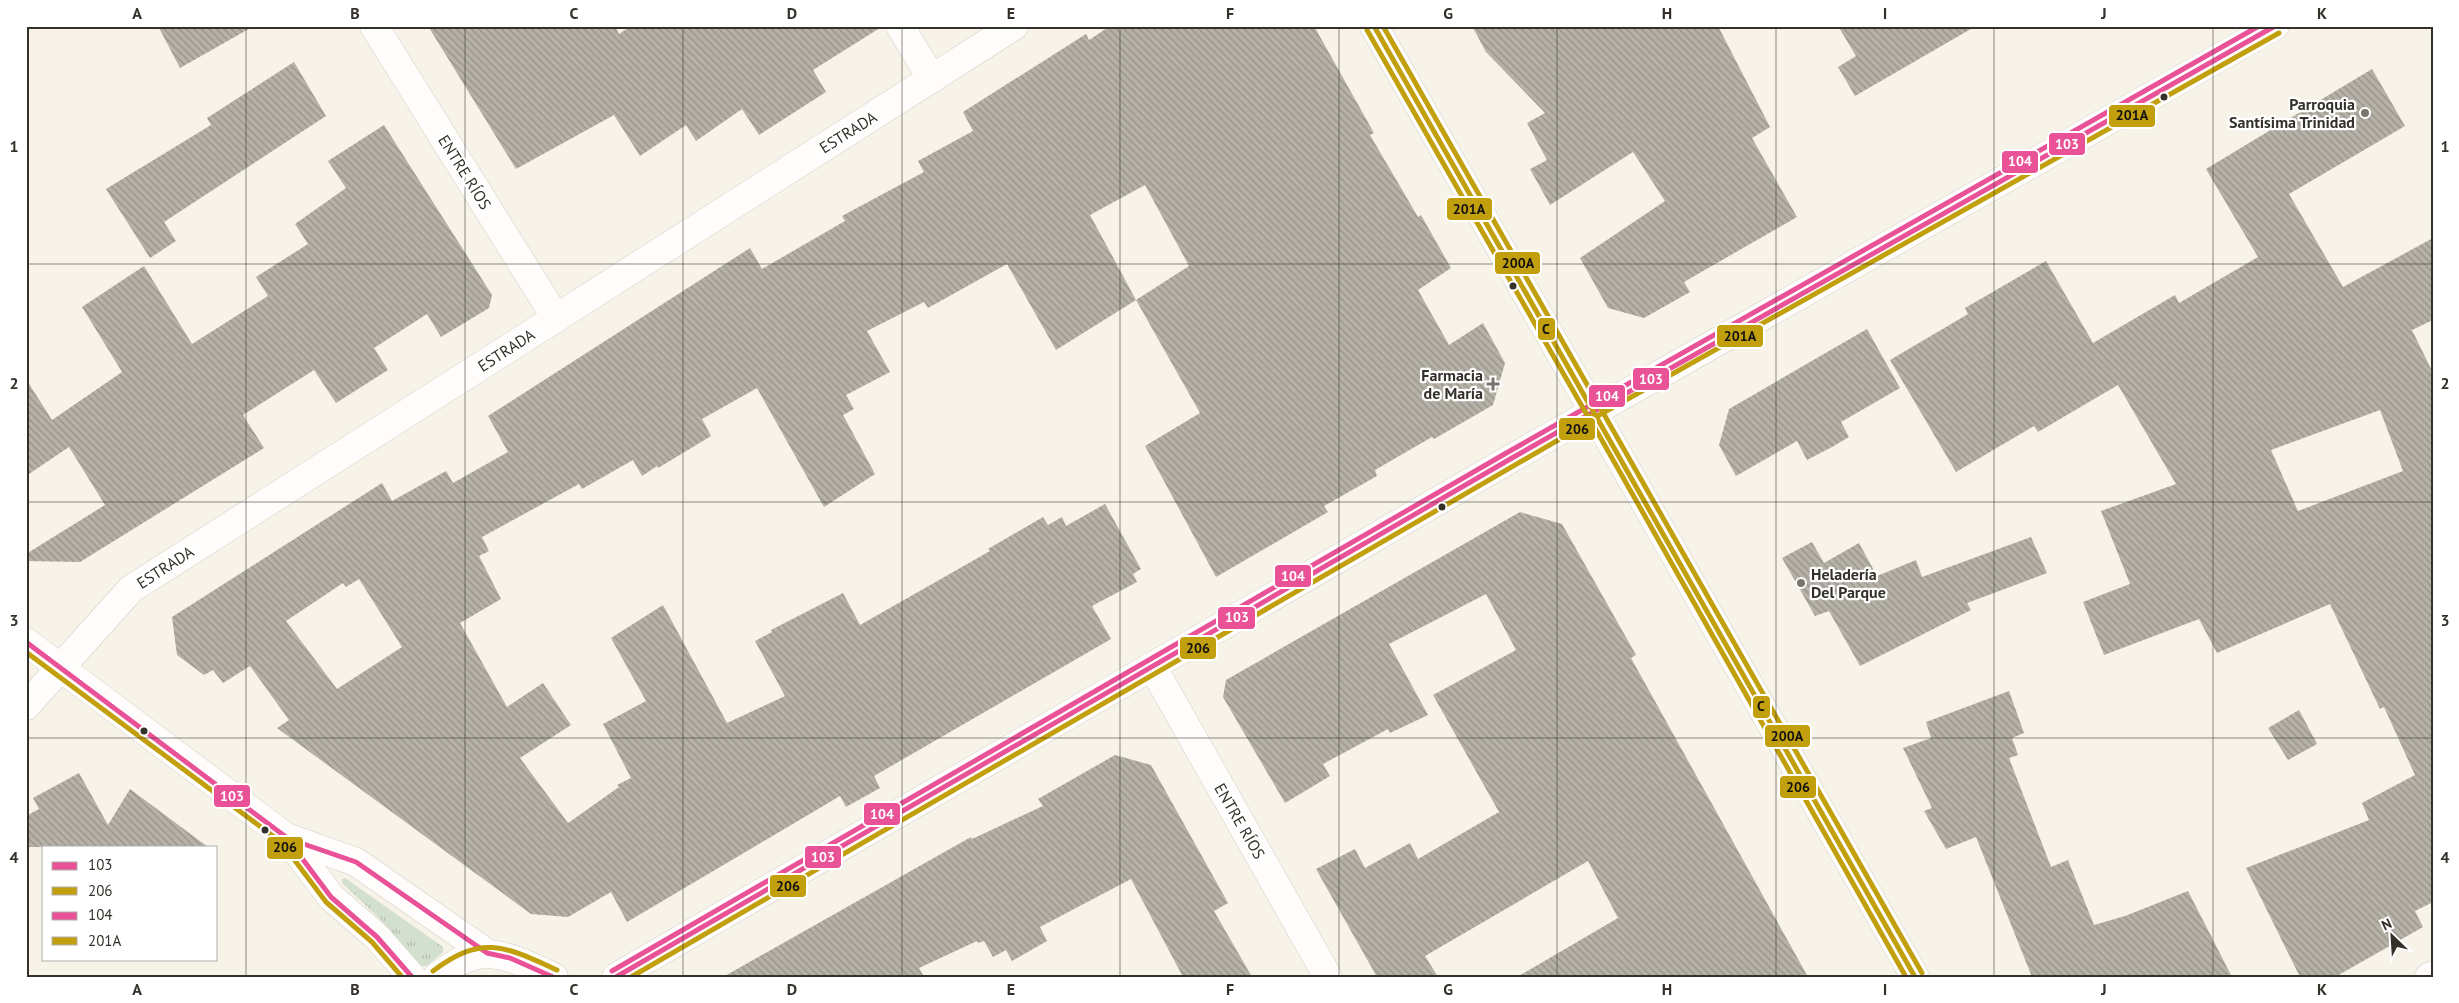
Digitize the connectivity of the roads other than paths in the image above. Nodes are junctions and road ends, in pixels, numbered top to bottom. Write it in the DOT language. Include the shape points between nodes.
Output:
graph roads {
  1 [pos="374,26"];
  2 [pos="900,26"];
  3 [pos="1014,26"];
  4 [pos="1374,26"];
  5 [pos="2275,26"];
  6 [pos="932,79"];
  7 [pos="556,318"];
  8 [pos="1594,411"];
  9 [pos="26,642"];
  10 [pos="1152,666"];
  11 [pos="60,668"];
  12 [pos="26,706"];
  13 [pos="286,837"];
  14 [pos="487,953"];
  15 [pos="2433,975"];
  16 [pos="412,977"];
  17 [pos="437,977"];
  18 [pos="554,977"];
  19 [pos="616,977"];
  20 [pos="1328,977"];
  21 [pos="1915,977"];
  22 [pos="2430,977"];
  1 -- 7 [label="street, ENTRE RÍOS"];
  2 -- 6 [label="street"];
  3 -- 6 [label="street, ESTRADA"];
  4 -- 8 [label="street"];
  5 -- 8 [label="street"];
  6 -- 7 [label="street, ESTRADA"];
  7 -- 11 [label="street, ESTRADA" via="131,589"];
  8 -- 10 [label="street"];
  8 -- 21 [label="street"];
  9 -- 11 [label="street"];
  10 -- 19 [label="street"];
  10 -- 20 [label="street, ENTRE RÍOS"];
  11 -- 12 [label="street, ESTRADA"];
  11 -- 13 [label="street"];
  13 -- 14 [label="street" via="356,862"];
  13 -- 16 [label="street" via="331,897 377,937"];
  14 -- 17 [label="street" via="477,953 460,960"];
  14 -- 18 [label="street" via="510,958"];
  15 -- 22 [label="street"];
}
